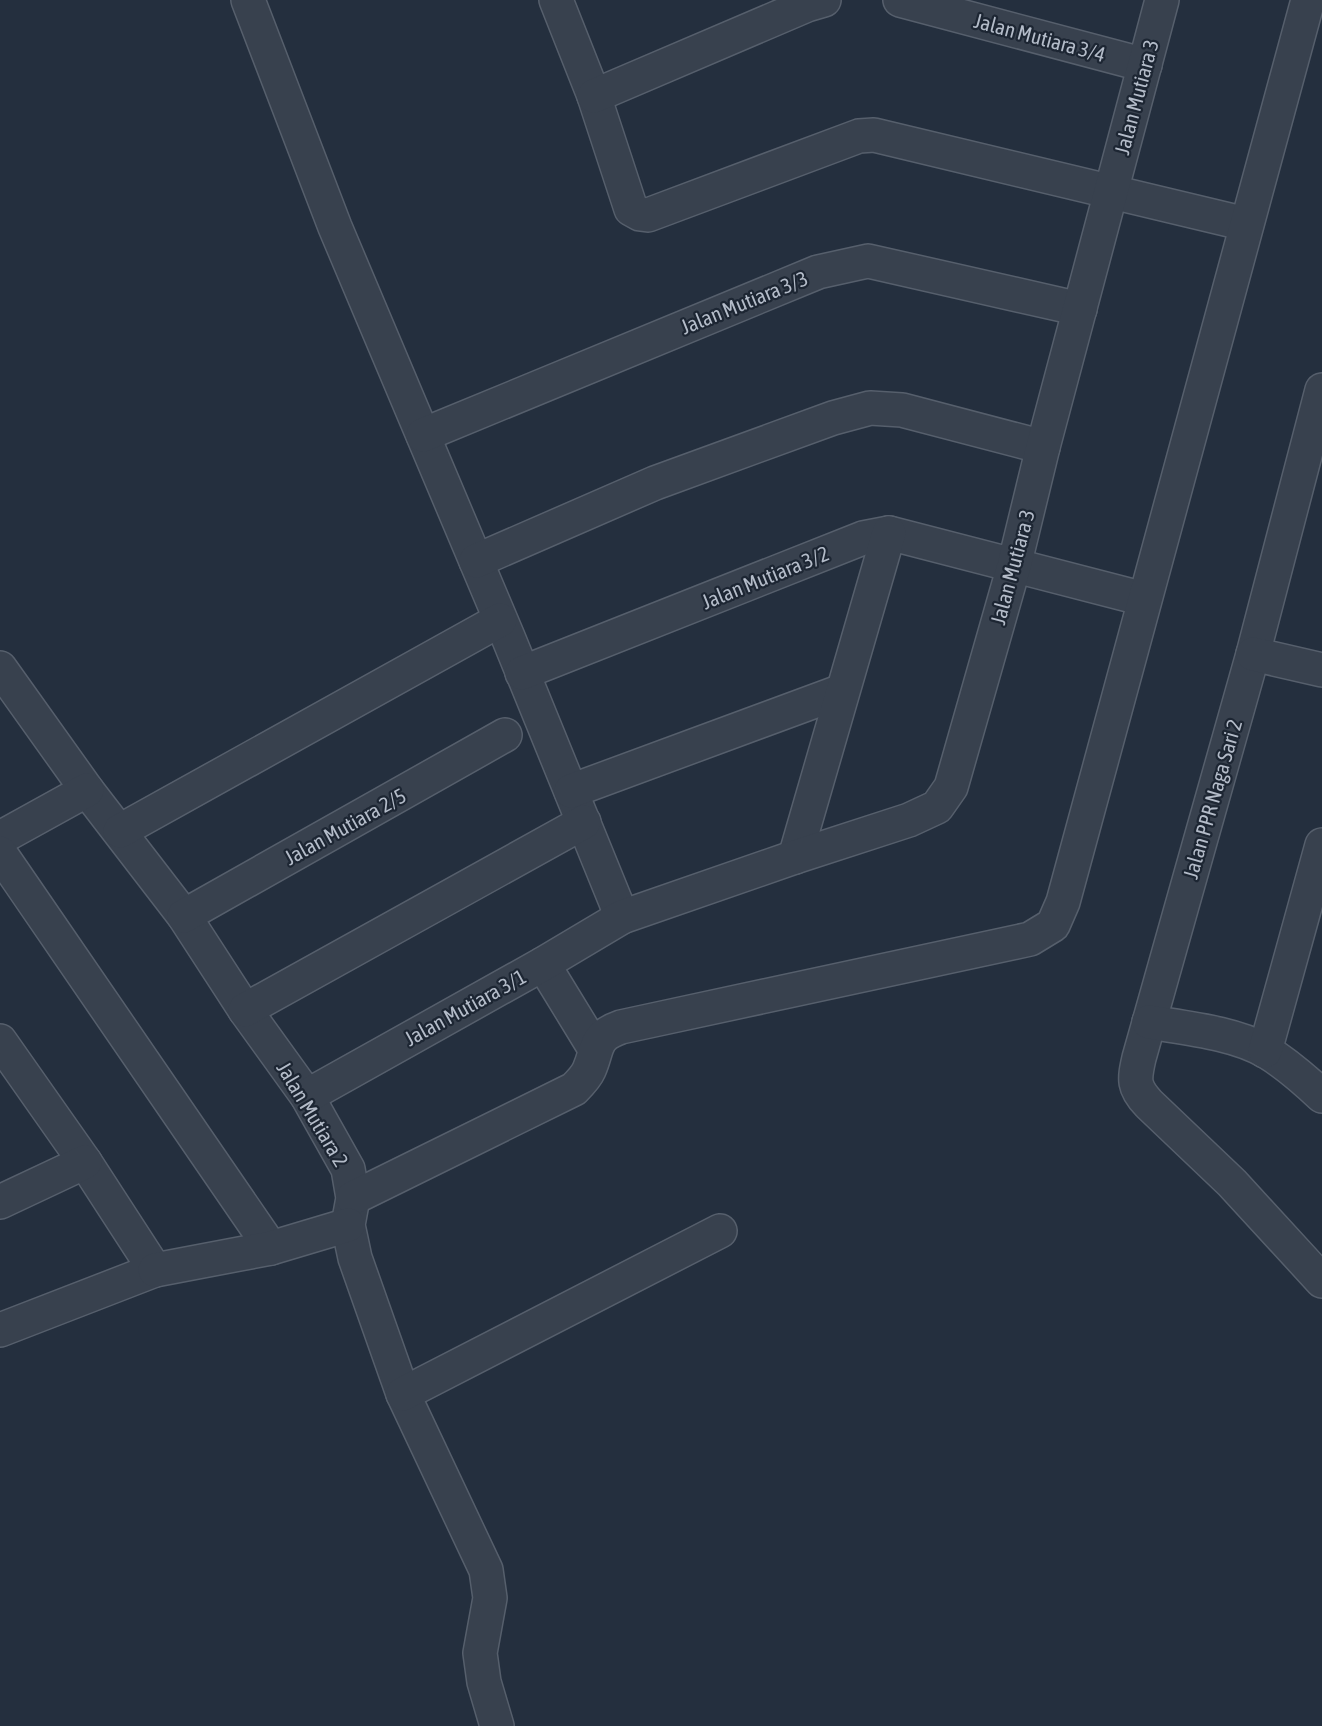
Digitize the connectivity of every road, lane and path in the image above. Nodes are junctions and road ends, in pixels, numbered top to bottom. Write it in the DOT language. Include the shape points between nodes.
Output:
graph roads {
  1 [pos="248,0"];
  2 [pos="556,0"];
  3 [pos="824,0"];
  4 [pos="900,0"];
  5 [pos="1162,0"];
  6 [pos="1308,0"];
  7 [pos="1145,65"];
  8 [pos="594,96"];
  9 [pos="1111,192"];
  10 [pos="1246,224"];
  11 [pos="1080,309"];
  12 [pos="1322,390"];
  13 [pos="423,435"];
  14 [pos="1042,447"];
  15 [pos="889,533"];
  16 [pos="476,561"];
  17 [pos="1014,566"];
  18 [pos="1144,599"];
  19 [pos="500,620"];
  20 [pos="1253,654"];
  21 [pos="0,668"];
  22 [pos="1322,670"];
  23 [pos="522,673"];
  24 [pos="842,691"];
  25 [pos="505,735"];
  26 [pos="87,790"];
  27 [pos="571,791"];
  28 [pos="584,822"];
  29 [pos="120,831"];
  30 [pos="0,838"];
  31 [pos="1322,845"];
  32 [pos="0,853"];
  33 [pos="795,857"];
  34 [pos="184,916"];
  35 [pos="622,917"];
  36 [pos="543,964"];
  37 [pos="245,1010"];
  38 [pos="1149,1022"];
  39 [pos="595,1049"];
  40 [pos="1265,1051"];
  41 [pos="5,1056"];
  42 [pos="307,1096"];
  43 [pos="1322,1096"];
  44 [pos="85,1162"];
  45 [pos="0,1202"];
  46 [pos="350,1211"];
  47 [pos="720,1231"];
  48 [pos="271,1248"];
  49 [pos="155,1270"];
  50 [pos="1322,1281"];
  51 [pos="0,1330"];
  52 [pos="403,1394"];
  53 [pos="497,1726"];
  1 -- 13 [label="street" via="335,226"];
  2 -- 8 [label="street"];
  3 -- 8 [label="street"];
  4 -- 7 [label="street, Jalan Mutiara 3/4"];
  5 -- 7 [label="street, Jalan Mutiara 3"];
  6 -- 10 [label="street"];
  7 -- 9 [label="street, Jalan Mutiara 3"];
  8 -- 9 [label="street" via="631,209 640,214 648,215 859,136 874,135"];
  9 -- 10 [label="street"];
  9 -- 11 [label="street, Jalan Mutiara 3"];
  10 -- 18 [label="street"];
  11 -- 13 [label="street, Jalan Mutiara 3/3" via="867,261 818,272"];
  11 -- 14 [label="street, Jalan Mutiara 3"];
  12 -- 20 [label="street, Jalan PPR Naga Sari 2"];
  13 -- 16 [label="street"];
  14 -- 16 [label="street" via="902,410 870,408 833,417 656,483"];
  14 -- 17 [label="street, Jalan Mutiara 3"];
  15 -- 17 [label="street, Jalan Mutiara 3/2"];
  15 -- 23 [label="street, Jalan Mutiara 3/2" via="862,538"];
  15 -- 24 [label="street"];
  16 -- 19 [label="street"];
  17 -- 18 [label="street, Jalan Mutiara 3/2"];
  17 -- 33 [label="street, Jalan Mutiara 3" via="951,787 937,807"];
  18 -- 39 [label="street" via="1063,902 1053,925 1030,939 621,1027 606,1032"];
  19 -- 23 [label="street"];
  19 -- 29 [label="street"];
  20 -- 22 [label="street"];
  20 -- 38 [label="street, Jalan PPR Naga Sari 2"];
  21 -- 26 [label="street, Jalan Mutiara 2"];
  23 -- 27 [label="street"];
  24 -- 27 [label="street"];
  24 -- 33 [label="street"];
  25 -- 34 [label="street, Jalan Mutiara 2/5"];
  26 -- 29 [label="street, Jalan Mutiara 2"];
  26 -- 30 [label="street"];
  27 -- 28 [label="street"];
  28 -- 35 [label="street"];
  28 -- 37 [label="street"];
  29 -- 34 [label="street, Jalan Mutiara 2"];
  31 -- 40 [label="street"];
  32 -- 48 [label="street"];
  33 -- 35 [label="street, Jalan Mutiara 3"];
  34 -- 37 [label="street, Jalan Mutiara 2"];
  35 -- 36 [label="street, Jalan Mutiara 3/1"];
  36 -- 39 [label="street"];
  36 -- 42 [label="street, Jalan Mutiara 3/1"];
  37 -- 42 [label="street, Jalan Mutiara 2"];
  38 -- 40 [label="street" via="1220,1034"];
  38 -- 50 [label="street, Jalan PPR Naga Sari 2" via="1136,1073 1139,1094 1232,1183"];
  39 -- 46 [label="street" via="589,1071 574,1089"];
  40 -- 43 [label="street"];
  41 -- 44 [label="street"];
  42 -- 46 [label="street, Jalan Mutiara 2" via="348,1169"];
  44 -- 45 [label="street"];
  44 -- 49 [label="street"];
  46 -- 48 [label="street"];
  46 -- 52 [label="street, Jalan Mutiara 2" via="355,1258"];
  47 -- 52 [label="street"];
  48 -- 49 [label="street"];
  49 -- 51 [label="street"];
  52 -- 53 [label="street, Jalan Mutiara 2" via="486,1570 490,1598 480,1653"];
}
